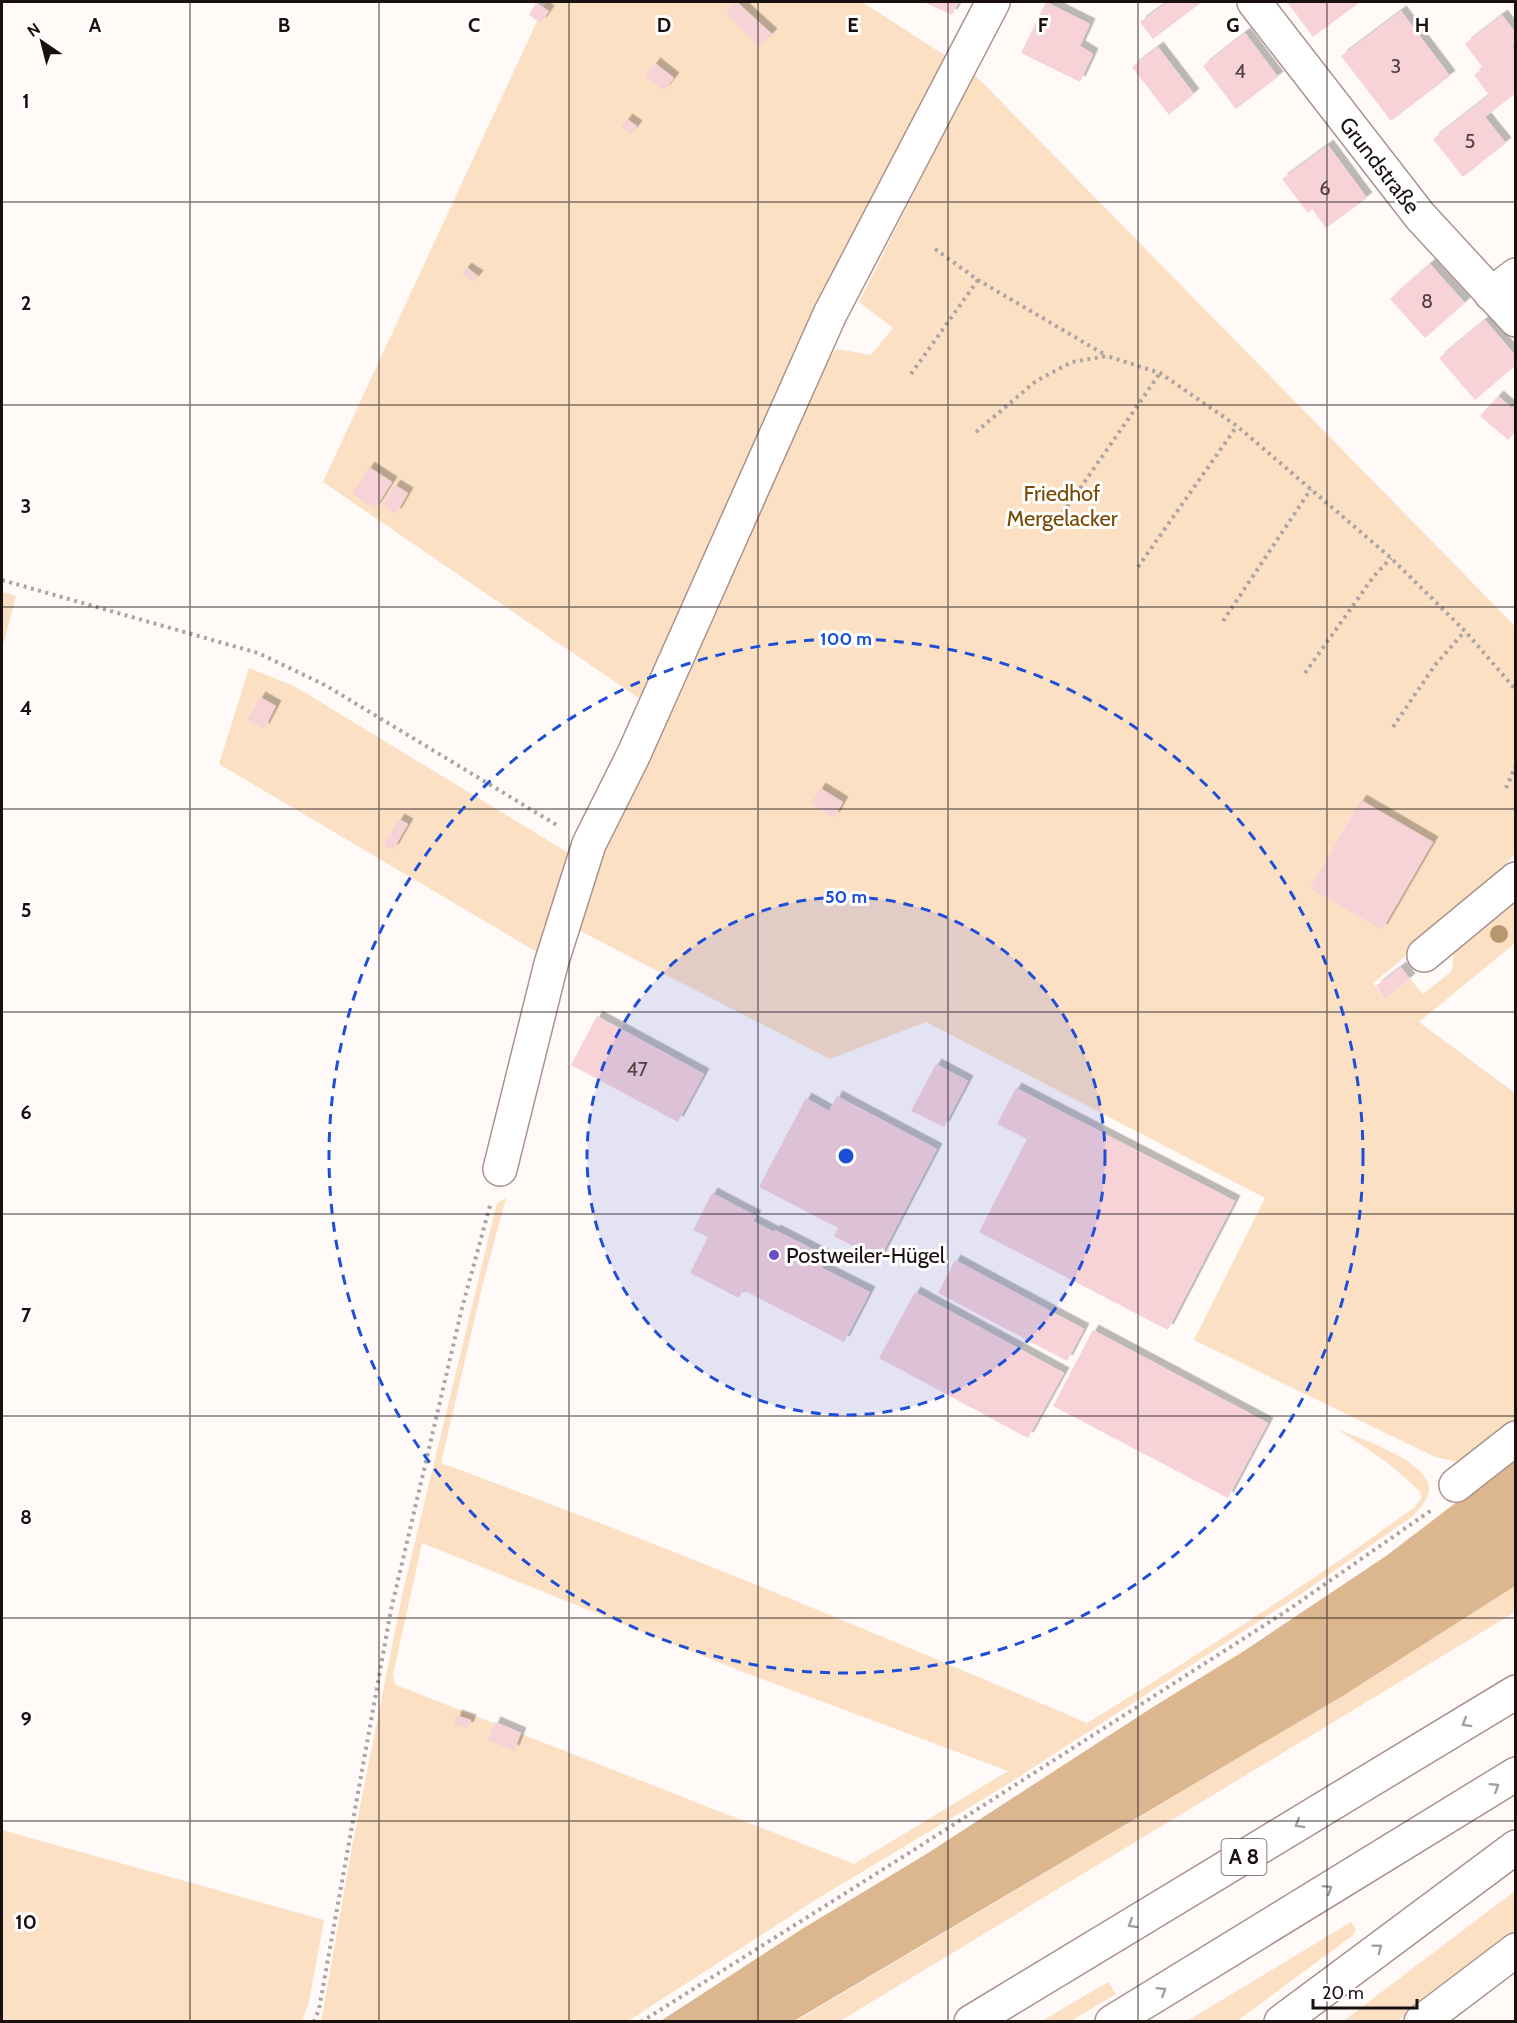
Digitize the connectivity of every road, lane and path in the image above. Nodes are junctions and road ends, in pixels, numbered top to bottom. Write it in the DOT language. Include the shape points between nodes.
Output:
graph roads {
  1 [pos="993,2"];
  2 [pos="1254,2"];
  3 [pos="935,249"];
  4 [pos="978,280"];
  5 [pos="1503,284"];
  6 [pos="1515,320"];
  7 [pos="1107,356"];
  8 [pos="1160,373"];
  9 [pos="911,374"];
  10 [pos="1237,426"];
  11 [pos="976,432"];
  12 [pos="1311,489"];
  13 [pos="1063,513"];
  14 [pos="1391,558"];
  15 [pos="1138,567"];
  16 [pos="2,580"];
  17 [pos="1223,621"];
  18 [pos="1465,632"];
  19 [pos="1305,673"];
  20 [pos="1515,690"];
  21 [pos="1393,726"];
  22 [pos="1515,765"];
  23 [pos="1506,788"];
  24 [pos="589,844"];
  25 [pos="1515,879"];
  26 [pos="1424,956"];
  27 [pos="500,1169"];
  28 [pos="1515,1438"];
  29 [pos="1456,1485"];
  30 [pos="1515,1692"];
  31 [pos="1515,1774"];
  32 [pos="1515,1846"];
  33 [pos="1515,1950"];
  34 [pos="314,2022"];
  35 [pos="641,2022"];
  36 [pos="971,2022"];
  37 [pos="1112,2022"];
  38 [pos="1281,2022"];
  39 [pos="1421,2022"];
  1 -- 24 [label="main road" via="830,314 633,756"];
  2 -- 5 [label="main road, Grundstraße" via="1420,216"];
  3 -- 4 [label="path"];
  4 -- 7 [label="path"];
  4 -- 9 [label="path"];
  5 -- 6 [label="main road, Grundstraße"];
  7 -- 8 [label="path"];
  7 -- 11 [label="path" via="1072,362 1036,381"];
  8 -- 10 [label="path"];
  8 -- 13 [label="path"];
  10 -- 12 [label="path"];
  10 -- 15 [label="path"];
  12 -- 14 [label="path"];
  12 -- 17 [label="path"];
  14 -- 18 [label="path"];
  14 -- 19 [label="path"];
  16 -- 24 [label="path" via="258,653 325,685"];
  18 -- 20 [label="path"];
  18 -- 21 [label="path" via="1435,665"];
  22 -- 23 [label="path"];
  24 -- 27 [label="main road" via="551,964"];
  25 -- 26 [label="main road"];
  27 -- 34 [label="path" via="462,1308 391,1610"];
  28 -- 29 [label="main road"];
  29 -- 35 [label="path" via="1427,1514 1285,1612"];
  30 -- 36 [label="main road, A 8, one-way"];
  37 -- 31 [label="main road, one-way"];
  38 -- 32 [label="main road, one-way"];
  33 -- 39 [label="main road"];
}
